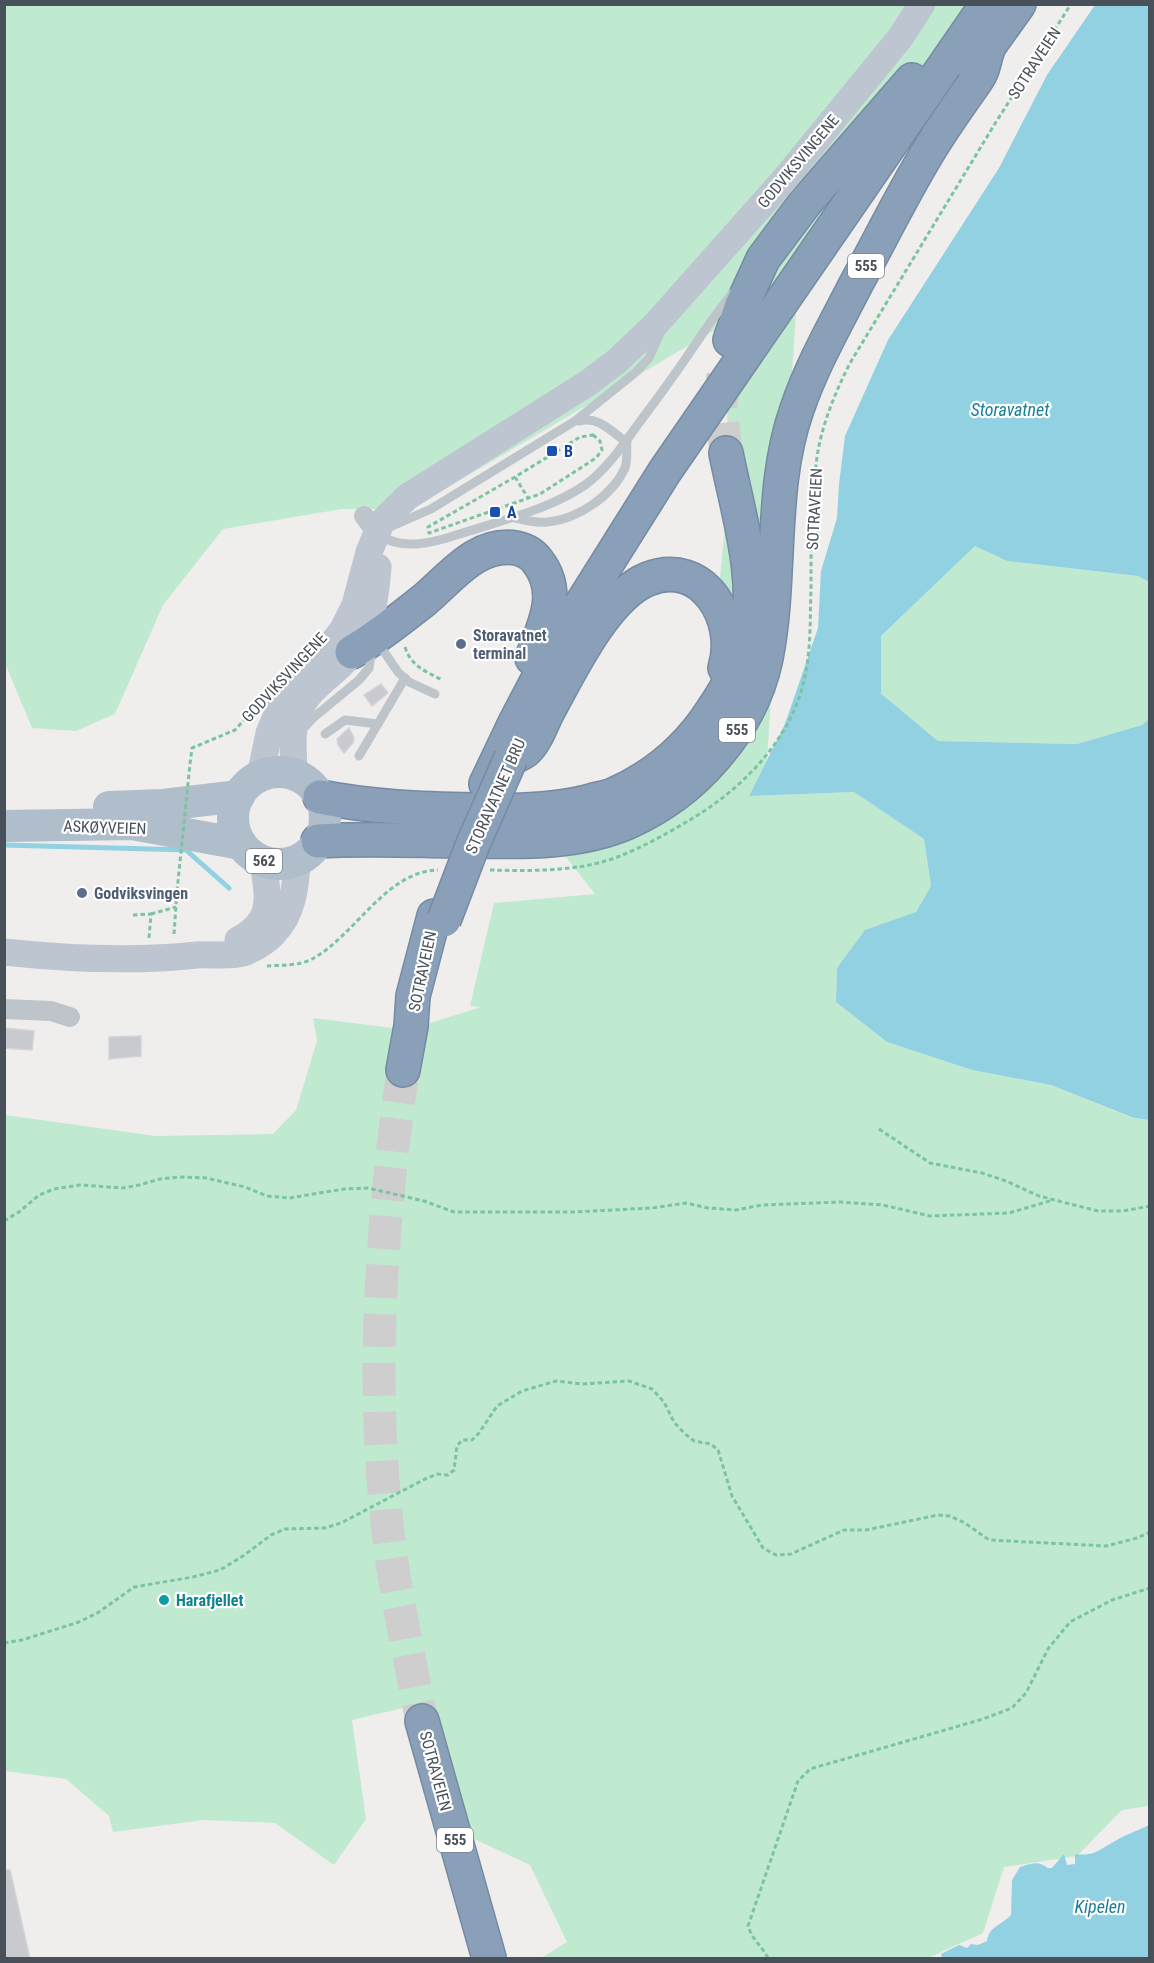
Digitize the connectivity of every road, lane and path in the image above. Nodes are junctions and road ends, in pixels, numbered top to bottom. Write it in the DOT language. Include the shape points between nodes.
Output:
graph roads {
  1 [pos="922,4"];
  2 [pos="970,4"];
  3 [pos="987,4"];
  4 [pos="1019,4"];
  5 [pos="1071,4"];
  6 [pos="987,49"];
  7 [pos="763,260"];
  8 [pos="816,270"];
  9 [pos="668,312"];
  10 [pos="730,340"];
  11 [pos="575,422"];
  12 [pos="627,440"];
  13 [pos="726,453"];
  14 [pos="515,477"];
  15 [pos="528,498"];
  16 [pos="510,517"];
  17 [pos="370,524"];
  18 [pos="361,640"];
  19 [pos="546,677"];
  20 [pos="405,678"];
  21 [pos="435,694"];
  22 [pos="257,706"];
  23 [pos="706,720"];
  24 [pos="378,724"];
  25 [pos="325,734"];
  26 [pos="359,756"];
  27 [pos="294,775"];
  28 [pos="250,786"];
  29 [pos="320,797"];
  30 [pos="4,810"];
  31 [pos="4,826"];
  32 [pos="308,851"];
  33 [pos="252,853"];
  34 [pos="483,870"];
  35 [pos="431,871"];
  36 [pos="176,907"];
  37 [pos="151,914"];
  38 [pos="133,915"];
  39 [pos="439,918"];
  40 [pos="149,942"];
  41 [pos="174,942"];
  42 [pos="4,952"];
  43 [pos="201,955"];
  44 [pos="261,967"];
  45 [pos="4,1009"];
  46 [pos="70,1017"];
  47 [pos="403,1070"];
  48 [pos="879,1129"];
  49 [pos="1053,1200"];
  50 [pos="1149,1206"];
  51 [pos="4,1221"];
  52 [pos="1149,1532"];
  53 [pos="1149,1588"];
  54 [pos="4,1643"];
  55 [pos="422,1722"];
  56 [pos="489,1959"];
  57 [pos="768,1959"];
  1 -- 9 [label="main road, GODVIKSVINGENE" via="900,38 783,181"];
  2 -- 7 [label="highway" via="931,58 805,203"];
  3 -- 8 [label="highway, 555"];
  4 -- 6 [label="highway, 555"];
  5 -- 34 [label="path, SOTRAVEIEN" via="837,388 818,456 806,672 793,712 774,746 753,771 708,808 620,856 553,869"];
  6 -- 8 [label="highway, 555"];
  6 -- 32 [label="highway, 555" via="981,72 897,206 833,327 796,410 780,491 766,659 746,716 727,744 660,805 602,830 537,841 366,840"];
  7 -- 10 [label="highway"];
  7 -- 12 [label="lane" via="724,304"];
  8 -- 19 [label="highway, 555" via="665,471 587,593"];
  9 -- 11 [label="lane, GODVIKSVINGENE" via="649,358"];
  9 -- 17 [label="main road, GODVIKSVINGENE" via="588,383 407,497 381,523"];
  11 -- 12 [label="lane" via="596,420"];
  11 -- 17 [label="lane, GODVIKSVINGENE" via="431,509"];
  12 -- 16 [label="lane" via="586,484"];
  12 -- 16 [label="lane" via="626,466 612,487 594,503 548,522"];
  13 -- 23 [label="highway, 555" via="747,558 750,599 739,664"];
  14 -- 15 [label="path"];
  14 -- 15 [label="path" via="580,437 592,435 600,441 602,450 596,458"];
  14 -- 15 [label="path" via="428,527 429,533"];
  16 -- 17 [label="lane" via="448,538 408,545 383,538"];
  17 -- 18 [label="main road, GODVIKSVINGENE" via="378,563 376,597"];
  18 -- 19 [label="highway, 555" via="432,593 474,557 504,546 523,549 544,569 550,585 543,627"];
  18 -- 20 [label="lane"];
  18 -- 27 [label="main road, GODVIKSVINGENE" via="343,663 310,692 299,711 294,728"];
  18 -- 28 [label="main road, GODVIKSVINGENE" via="331,645 283,700"];
  19 -- 23 [label="highway, 555" via="625,593 647,579 663,575 691,578 720,606 728,638 728,656"];
  19 -- 39 [label="highway, STORAVATNET BRU / 555" via="483,791"];
  19 -- 39 [label="highway, STORAVATNET BRU / 555, bridge" via="527,750 511,758"];
  20 -- 21 [label="lane"];
  20 -- 24 [label="lane"];
  22 -- 36 [label="path, GODVIKSVINGENE, bridge" via="235,730 192,748"];
  23 -- 29 [label="highway, 555" via="679,753 635,783 611,796 565,807 442,810"];
  24 -- 25 [label="lane" via="345,720"];
  24 -- 26 [label="lane"];
  27 -- 28 [label="main road" via="277,773"];
  27 -- 29 [label="main road"];
  28 -- 30 [label="main road, ASKØYVEIEN" via="163,805"];
  28 -- 33 [label="main road, 562" via="234,815 236,835"];
  29 -- 32 [label="main road" via="325,819 323,831"];
  31 -- 33 [label="main road, ASKØYVEIEN / 562" via="132,824"];
  32 -- 33 [label="main road, 562" via="280,864"];
  32 -- 43 [label="main road" via="289,911 275,933 242,953"];
  33 -- 43 [label="main road" via="268,892 261,922 252,932"];
  35 -- 44 [label="path" via="416,874 394,887 311,960"];
  36 -- 37 [label="path"];
  36 -- 41 [label="path, GODVIKSVINGENE"];
  37 -- 38 [label="path"];
  37 -- 40 [label="path"];
  39 -- 47 [label="highway, SOTRAVEIEN / 555" via="423,1001 411,1026"];
  42 -- 43 [label="main road" via="124,960"];
  45 -- 46 [label="street" via="51,1011"];
  48 -- 49 [label="path" via="930,1163 982,1173"];
  49 -- 50 [label="path" via="1098,1211"];
  49 -- 51 [label="path" via="1009,1214 930,1216 882,1205 840,1202 736,1210 686,1203 573,1212 454,1212 368,1188 289,1198 267,1196 206,1178 181,1177 123,1188 80,1185 54,1189 39,1195"];
  52 -- 54 [label="path" via="1106,1546 989,1540 965,1523 938,1515 866,1530 844,1530 791,1554 776,1555 763,1548 732,1496 718,1450 711,1444 694,1442 684,1433 652,1389 629,1381 556,1381 522,1391 497,1406 472,1440 462,1440 457,1446 454,1470 448,1474 425,1479 341,1523 326,1528 285,1529 220,1570 134,1587 79,1622"];
  53 -- 57 [label="path" via="1112,1600 1070,1622 1048,1649 1026,1693 1012,1708 810,1769 798,1781 748,1926 752,1939"];
  55 -- 56 [label="highway, SOTRAVEIEN / 555"];
}
